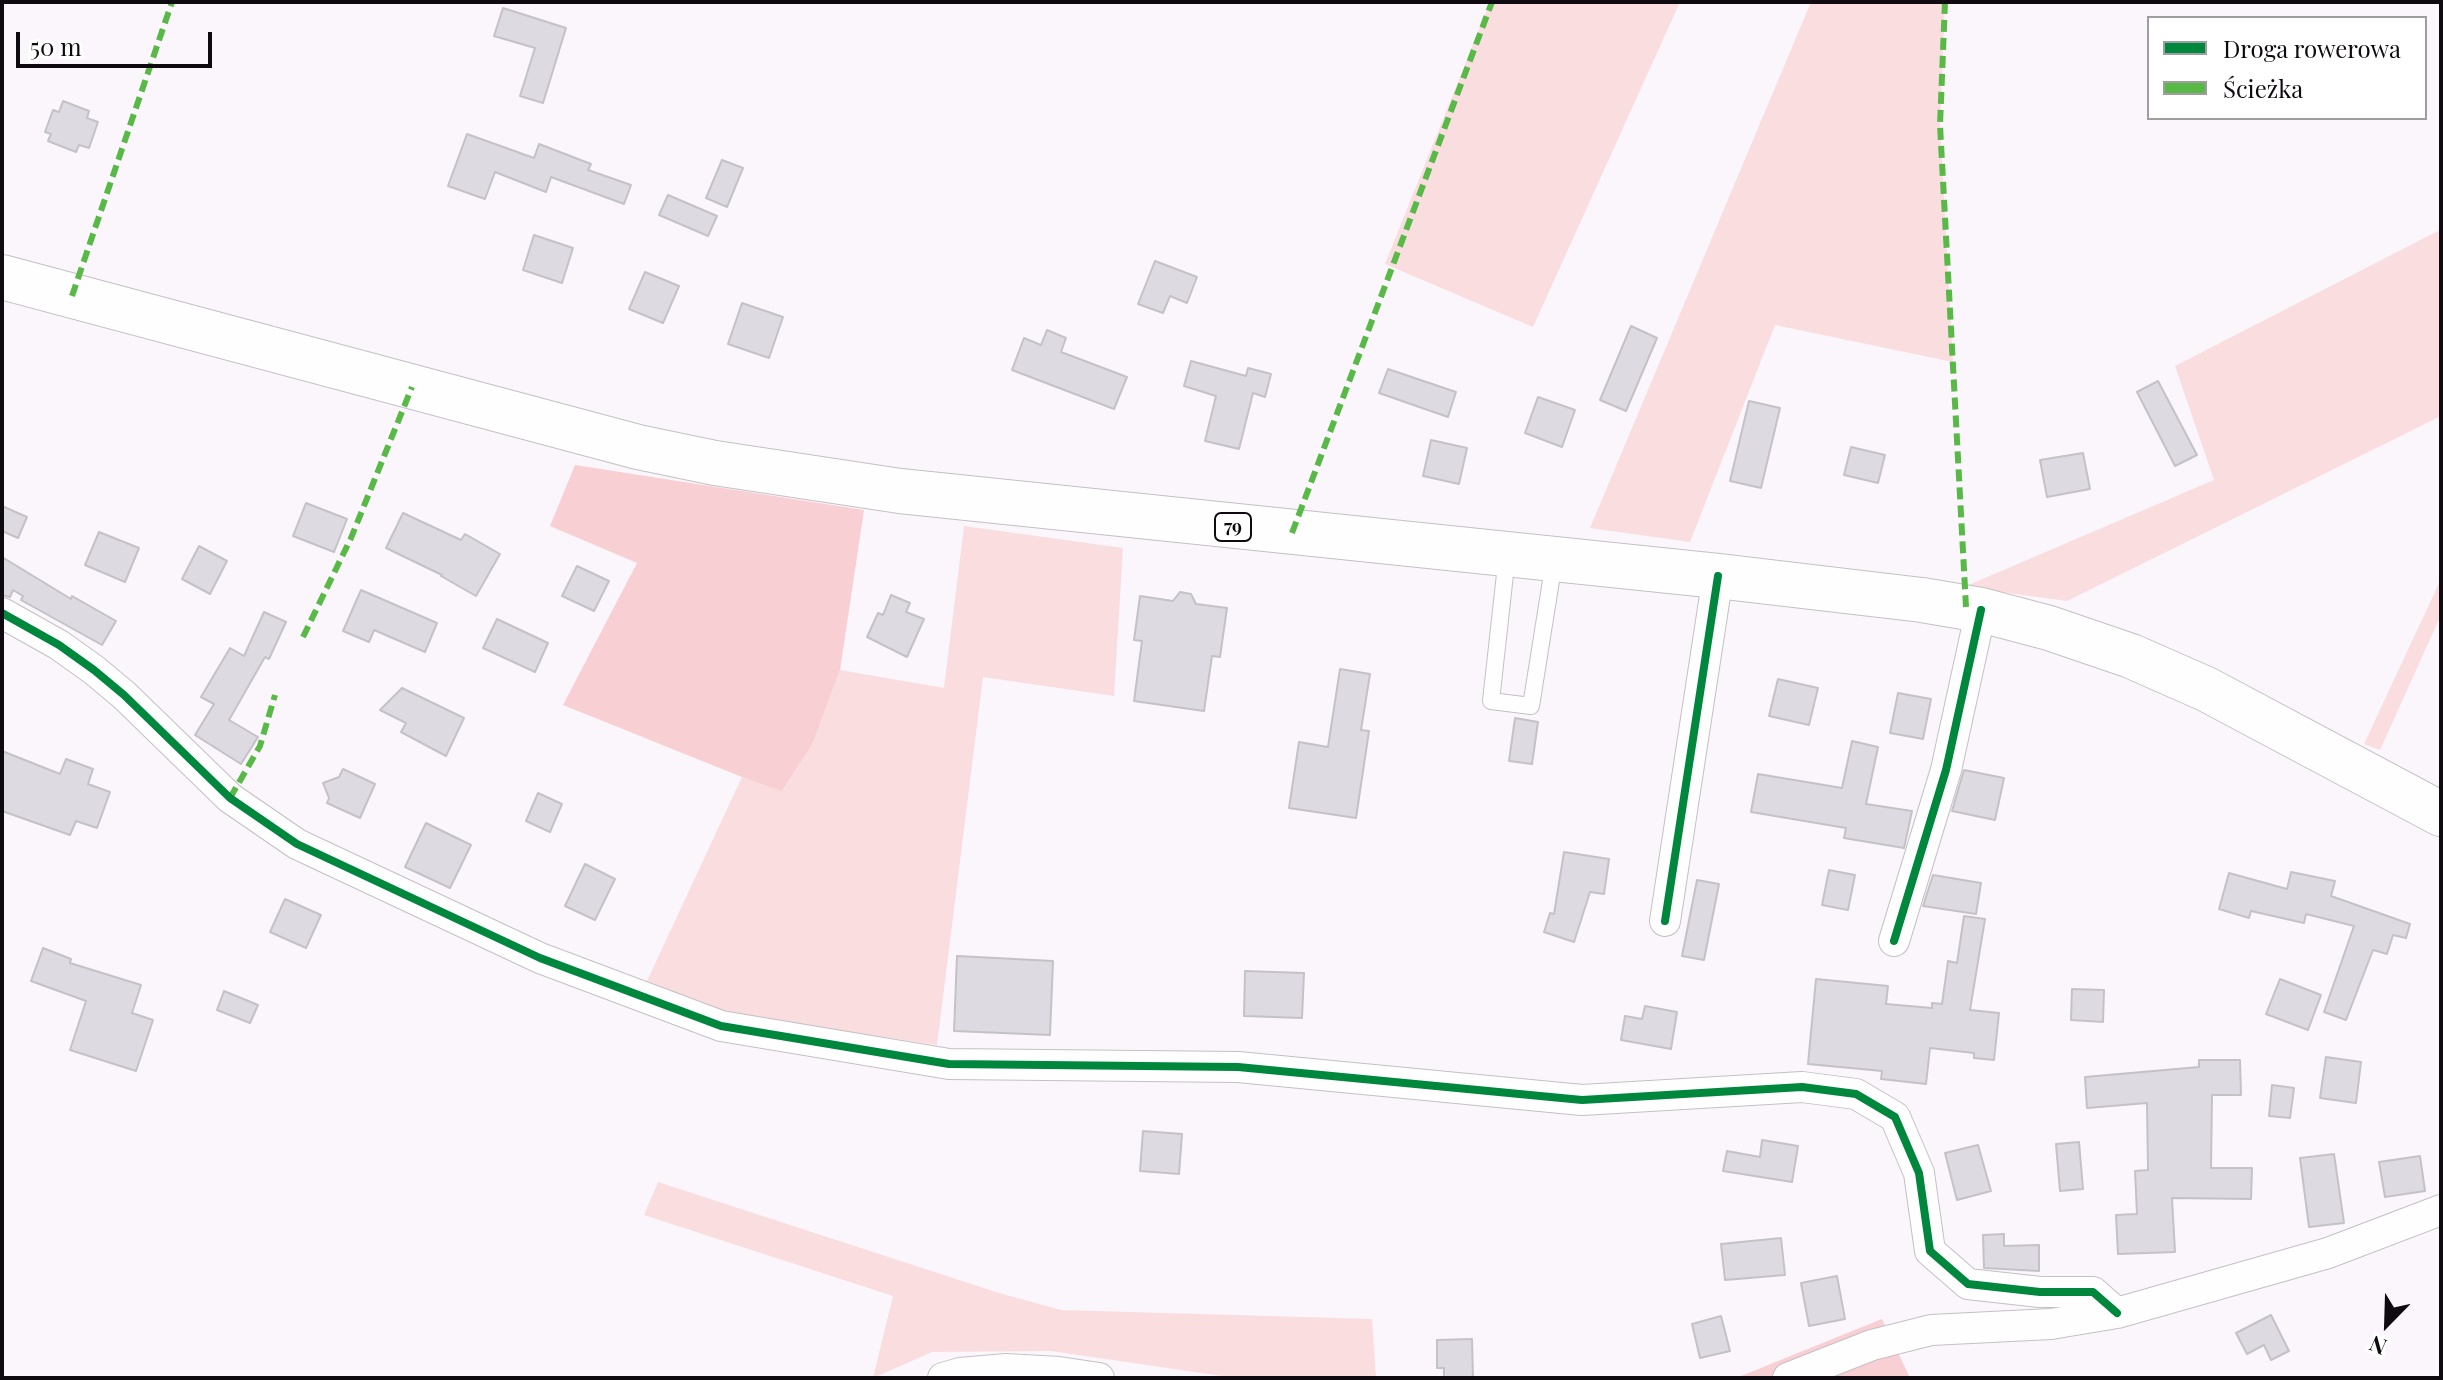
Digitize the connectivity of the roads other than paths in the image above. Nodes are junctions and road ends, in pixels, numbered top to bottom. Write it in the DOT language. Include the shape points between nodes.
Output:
graph roads {
  1 [pos="2,277"];
  2 [pos="1507,554"];
  3 [pos="1554,559"];
  4 [pos="1718,576"];
  5 [pos="1981,610"];
  6 [pos="2,613"];
  7 [pos="2441,814"];
  8 [pos="1665,921"];
  9 [pos="1894,941"];
  10 [pos="2441,1210"];
  11 [pos="2117,1313"];
  12 [pos="943,1378"];
  13 [pos="1099,1378"];
  14 [pos="1788,1378"];
  1 -- 2 [label="main road, 79" via="715,463 915,493"];
  2 -- 3 [label="main road, 79"];
  2 -- 3 [label="lane" via="1491,701 1531,706"];
  3 -- 4 [label="main road, 79"];
  4 -- 5 [label="main road, 79"];
  4 -- 8 [label="street"];
  5 -- 7 [label="main road, 79" via="2131,656 2206,689"];
  5 -- 9 [label="street" via="1946,770"];
  6 -- 11 [label="street" via="94,670 230,798 297,844 540,958 721,1026 949,1064 1238,1067 1582,1100 1802,1087 1856,1094 1895,1117 1919,1173 1930,1251 1968,1284 2093,1292"];
  10 -- 11 [label="street" via="2328,1253"];
  11 -- 14 [label="street" via="2051,1324 1931,1330 1872,1345"];
  12 -- 13 [label="street" via="1006,1369"];
}
